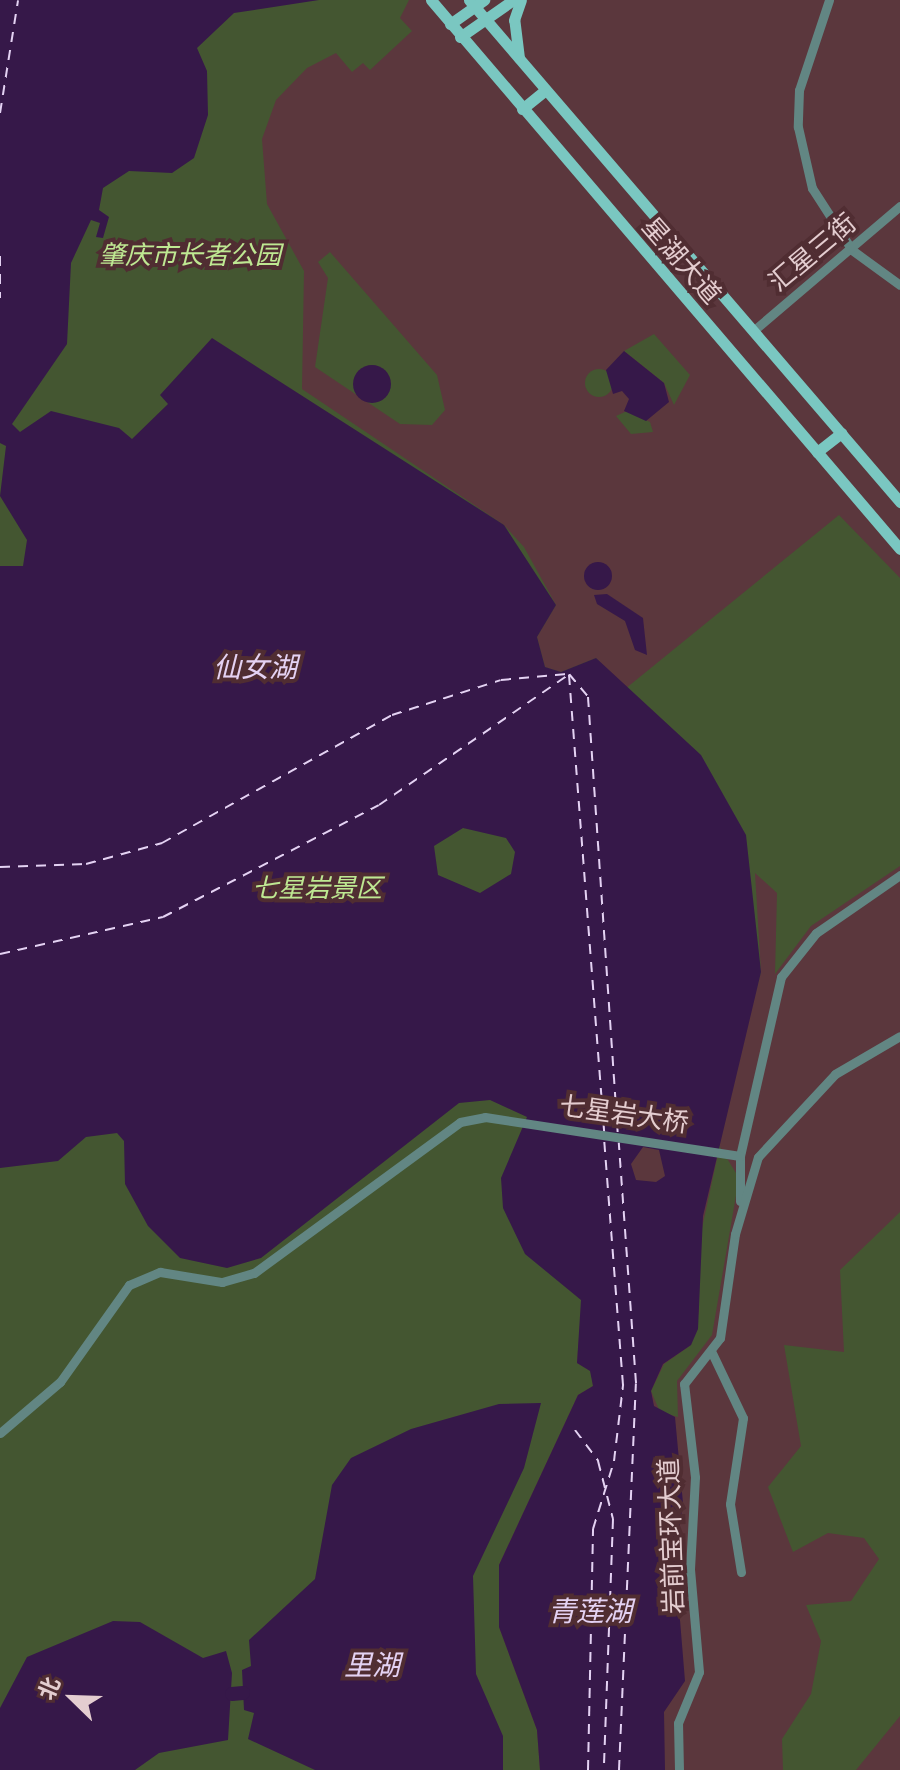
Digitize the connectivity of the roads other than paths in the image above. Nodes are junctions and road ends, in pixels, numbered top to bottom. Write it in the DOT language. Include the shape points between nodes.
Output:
graph roads {
  1 [pos="431,0"];
  2 [pos="513,0"];
  3 [pos="521,0"];
  4 [pos="829,0"];
  5 [pos="476,2"];
  6 [pos="485,19"];
  7 [pos="450,24"];
  8 [pos="460,37"];
  9 [pos="520,62"];
  10 [pos="544,91"];
  11 [pos="522,109"];
  12 [pos="900,206"];
  13 [pos="852,250"];
  14 [pos="900,285"];
  15 [pos="753,331"];
  16 [pos="841,433"];
  17 [pos="817,452"];
  18 [pos="900,502"];
  19 [pos="900,549"];
  20 [pos="900,875"];
  21 [pos="900,1036"];
  22 [pos="742,1157"];
  23 [pos="758,1159"];
  24 [pos="740,1213"];
  25 [pos="712,1353"];
  26 [pos="0,1433"];
  27 [pos="741,1572"];
  28 [pos="679,1770"];
  1 -- 7 [label="main road, 星湖大道"];
  2 -- 6 [label="main road"];
  3 -- 9 [label="main road" via="513,29"];
  4 -- 13 [label="street" via="806,53 798,127 812,188"];
  5 -- 6 [label="main road, 星湖大道"];
  5 -- 7 [label="main road"];
  6 -- 8 [label="main road"];
  6 -- 9 [label="main road, 星湖大道"];
  7 -- 8 [label="main road, 星湖大道"];
  8 -- 11 [label="main road, 星湖大道"];
  9 -- 10 [label="main road, 星湖大道"];
  10 -- 11 [label="main road"];
  10 -- 15 [label="main road, 星湖大道"];
  11 -- 17 [label="main road, 星湖大道"];
  12 -- 13 [label="street, 汇星三街"];
  13 -- 14 [label="street"];
  13 -- 15 [label="street, 汇星三街"];
  15 -- 16 [label="main road, 星湖大道"];
  16 -- 17 [label="main road"];
  16 -- 18 [label="main road, 星湖大道"];
  17 -- 19 [label="main road, 星湖大道"];
  20 -- 22 [label="street" via="816,933 785,970"];
  21 -- 23 [label="street" via="835,1074"];
  22 -- 23 [label="street"];
  22 -- 23 [label="street, 七星岩大桥" via="753,1150"];
  22 -- 24 [label="street"];
  22 -- 26 [label="street, 七星岩大桥" via="521,1123 460,1122 254,1273 222,1282 160,1272 129,1285 60,1382"];
  23 -- 24 [label="street"];
  24 -- 25 [label="street" via="724,1327"];
  25 -- 27 [label="street" via="743,1418 730,1504"];
  25 -- 28 [label="street, 岩前宝环大道" via="683,1391 695,1477 690,1569 699,1672 678,1723"];
}
